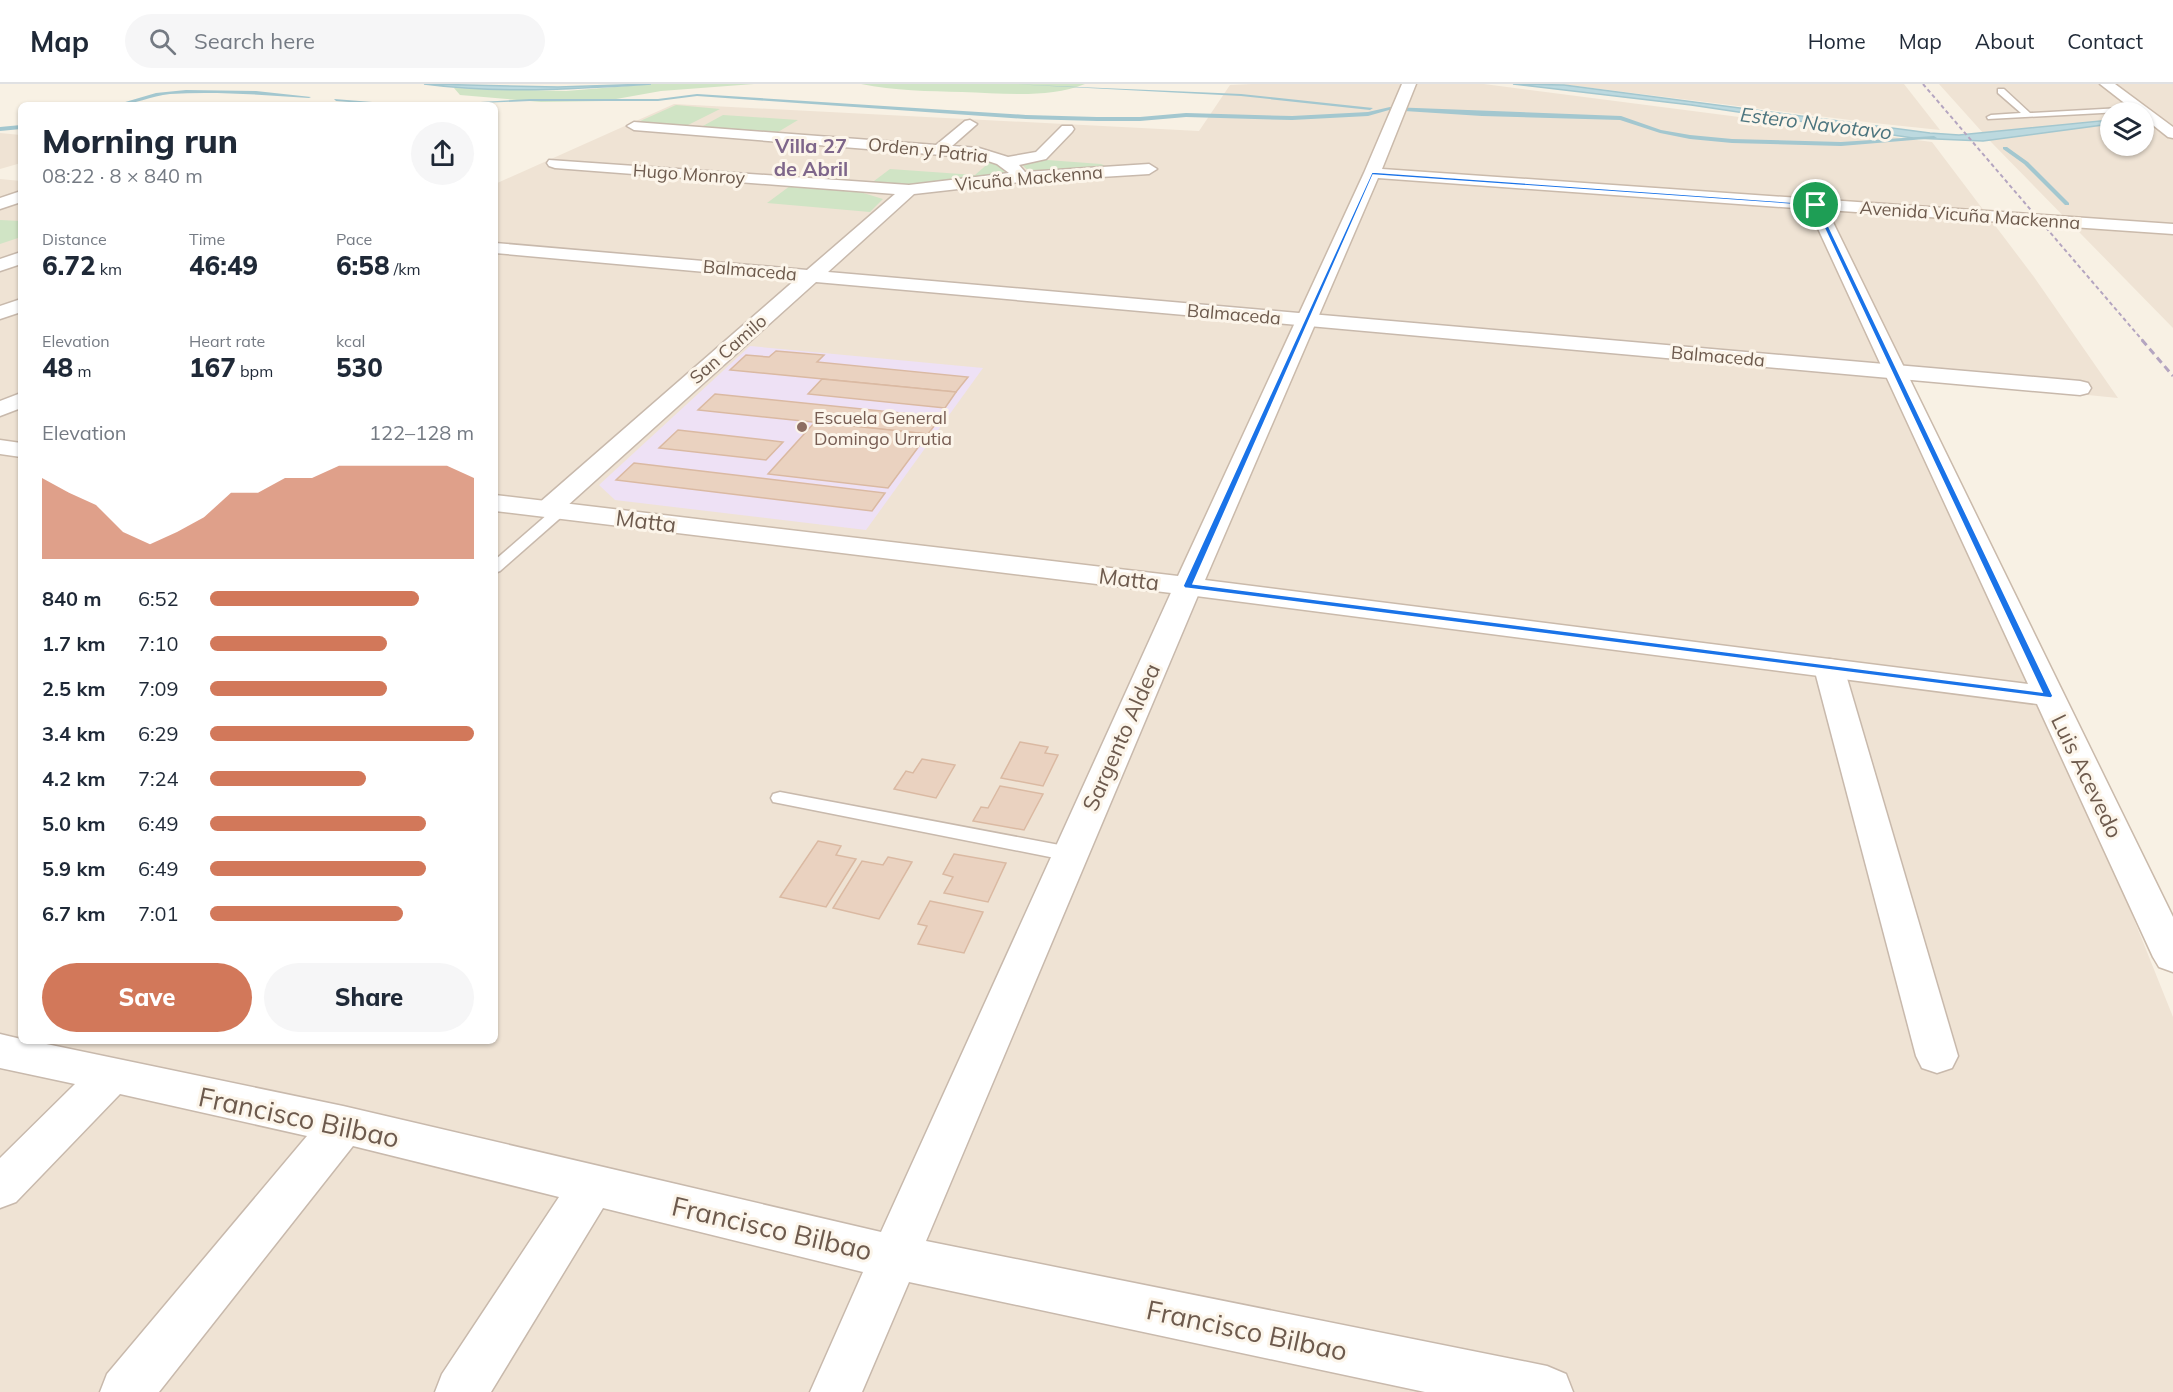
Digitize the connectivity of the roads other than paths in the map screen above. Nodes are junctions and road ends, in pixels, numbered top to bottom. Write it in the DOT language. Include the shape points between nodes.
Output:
graph roads {
  1 [pos="1409,84"];
  2 [pos="2108,84"];
  3 [pos="2001,92"];
  4 [pos="2130,102"];
  5 [pos="2100,111"];
  6 [pos="2028,115"];
  7 [pos="1991,117"];
  8 [pos="970,124"];
  9 [pos="634,126"];
  10 [pos="817,128"];
  11 [pos="1067,129"];
  12 [pos="684,130"];
  13 [pos="799,139"];
  14 [pos="664,141"];
  15 [pos="939,150"];
  16 [pos="643,152"];
  17 [pos="1007,162"];
  18 [pos="555,163"];
  19 [pos="612,168"];
  20 [pos="1149,169"];
  21 [pos="1372,173"];
  22 [pos="1020,177"];
  23 [pos="909,190"];
  24 [pos="18,199"];
  25 [pos="1816,205"];
  26 [pos="4,212"];
  27 [pos="2173,229"];
  28 [pos="498,248"];
  29 [pos="18,259"];
  30 [pos="0,265"];
  31 [pos="812,275"];
  32 [pos="18,306"];
  33 [pos="0,314"];
  34 [pos="1305,320"];
  35 [pos="1894,372"];
  36 [pos="2080,388"];
  37 [pos="18,401"];
  38 [pos="0,409"];
  39 [pos="0,447"];
  40 [pos="18,450"];
  41 [pos="498,503"];
  42 [pos="554,509"];
  43 [pos="498,565"];
  44 [pos="1188,586"];
  45 [pos="1829,668"];
  46 [pos="2048,696"];
  47 [pos="780,798"];
  48 [pos="1070,854"];
  49 [pos="2173,957"];
  50 [pos="0,1051"];
  51 [pos="1937,1056"];
  52 [pos="111,1076"];
  53 [pos="343,1125"];
  54 [pos="592,1185"];
  55 [pos="0,1188"];
  56 [pos="894,1257"];
  57 [pos="126,1392"];
  58 [pos="461,1392"];
  59 [pos="836,1392"];
  60 [pos="1547,1392"];
  1 -- 21 [label="street, Sargento Aldea"];
  2 -- 4 [label="street"];
  3 -- 6 [label="lane"];
  5 -- 6 [label="lane"];
  6 -- 7 [label="lane"];
  8 -- 15 [label="street"];
  9 -- 12 [label="street, Orden y Patria"];
  10 -- 13 [label="street"];
  11 -- 17 [label="street" via="1041,156"];
  12 -- 13 [label="street, Orden y Patria"];
  12 -- 14 [label="street"];
  13 -- 15 [label="street, Orden y Patria"];
  15 -- 17 [label="street, Orden y Patria" via="979,153"];
  16 -- 19 [label="street"];
  17 -- 22 [label="street, Orden y Patria"];
  18 -- 19 [label="street, Hugo Monroy"];
  19 -- 23 [label="street, Hugo Monroy"];
  20 -- 22 [label="street, Vicuña Mackenna"];
  21 -- 25 [label="street, Avenida Vicuña Mackenna"];
  21 -- 34 [label="street, Sargento Aldea"];
  22 -- 23 [label="street, Vicuña Mackenna"];
  23 -- 31 [label="street, San Camilo"];
  24 -- 26 [label="street"];
  25 -- 27 [label="street, Avenida Vicuña Mackenna"];
  25 -- 35 [label="street, Luis Acevedo"];
  28 -- 31 [label="street, Balmaceda"];
  29 -- 30 [label="street"];
  31 -- 34 [label="street, Balmaceda"];
  31 -- 42 [label="street, San Camilo"];
  32 -- 33 [label="street"];
  34 -- 35 [label="street, Balmaceda"];
  34 -- 44 [label="street, Sargento Aldea"];
  35 -- 36 [label="street, Balmaceda"];
  35 -- 46 [label="street, Luis Acevedo"];
  37 -- 38 [label="street"];
  39 -- 40 [label="street"];
  41 -- 42 [label="street, Matta"];
  42 -- 43 [label="lane"];
  42 -- 44 [label="street, Matta"];
  44 -- 45 [label="street, Matta"];
  44 -- 48 [label="street, Sargento Aldea"];
  45 -- 46 [label="street, Matta"];
  45 -- 51 [label="street"];
  46 -- 49 [label="street, Luis Acevedo"];
  47 -- 48 [label="lane"];
  48 -- 56 [label="street, Sargento Aldea"];
  50 -- 52 [label="street, Francisco Bilbao"];
  52 -- 53 [label="street, Francisco Bilbao"];
  52 -- 55 [label="street"];
  53 -- 54 [label="street, Francisco Bilbao"];
  53 -- 57 [label="street"];
  54 -- 56 [label="street, Francisco Bilbao"];
  54 -- 58 [label="street"];
  56 -- 59 [label="street, Sargento Aldea"];
  56 -- 60 [label="street, Francisco Bilbao"];
}
